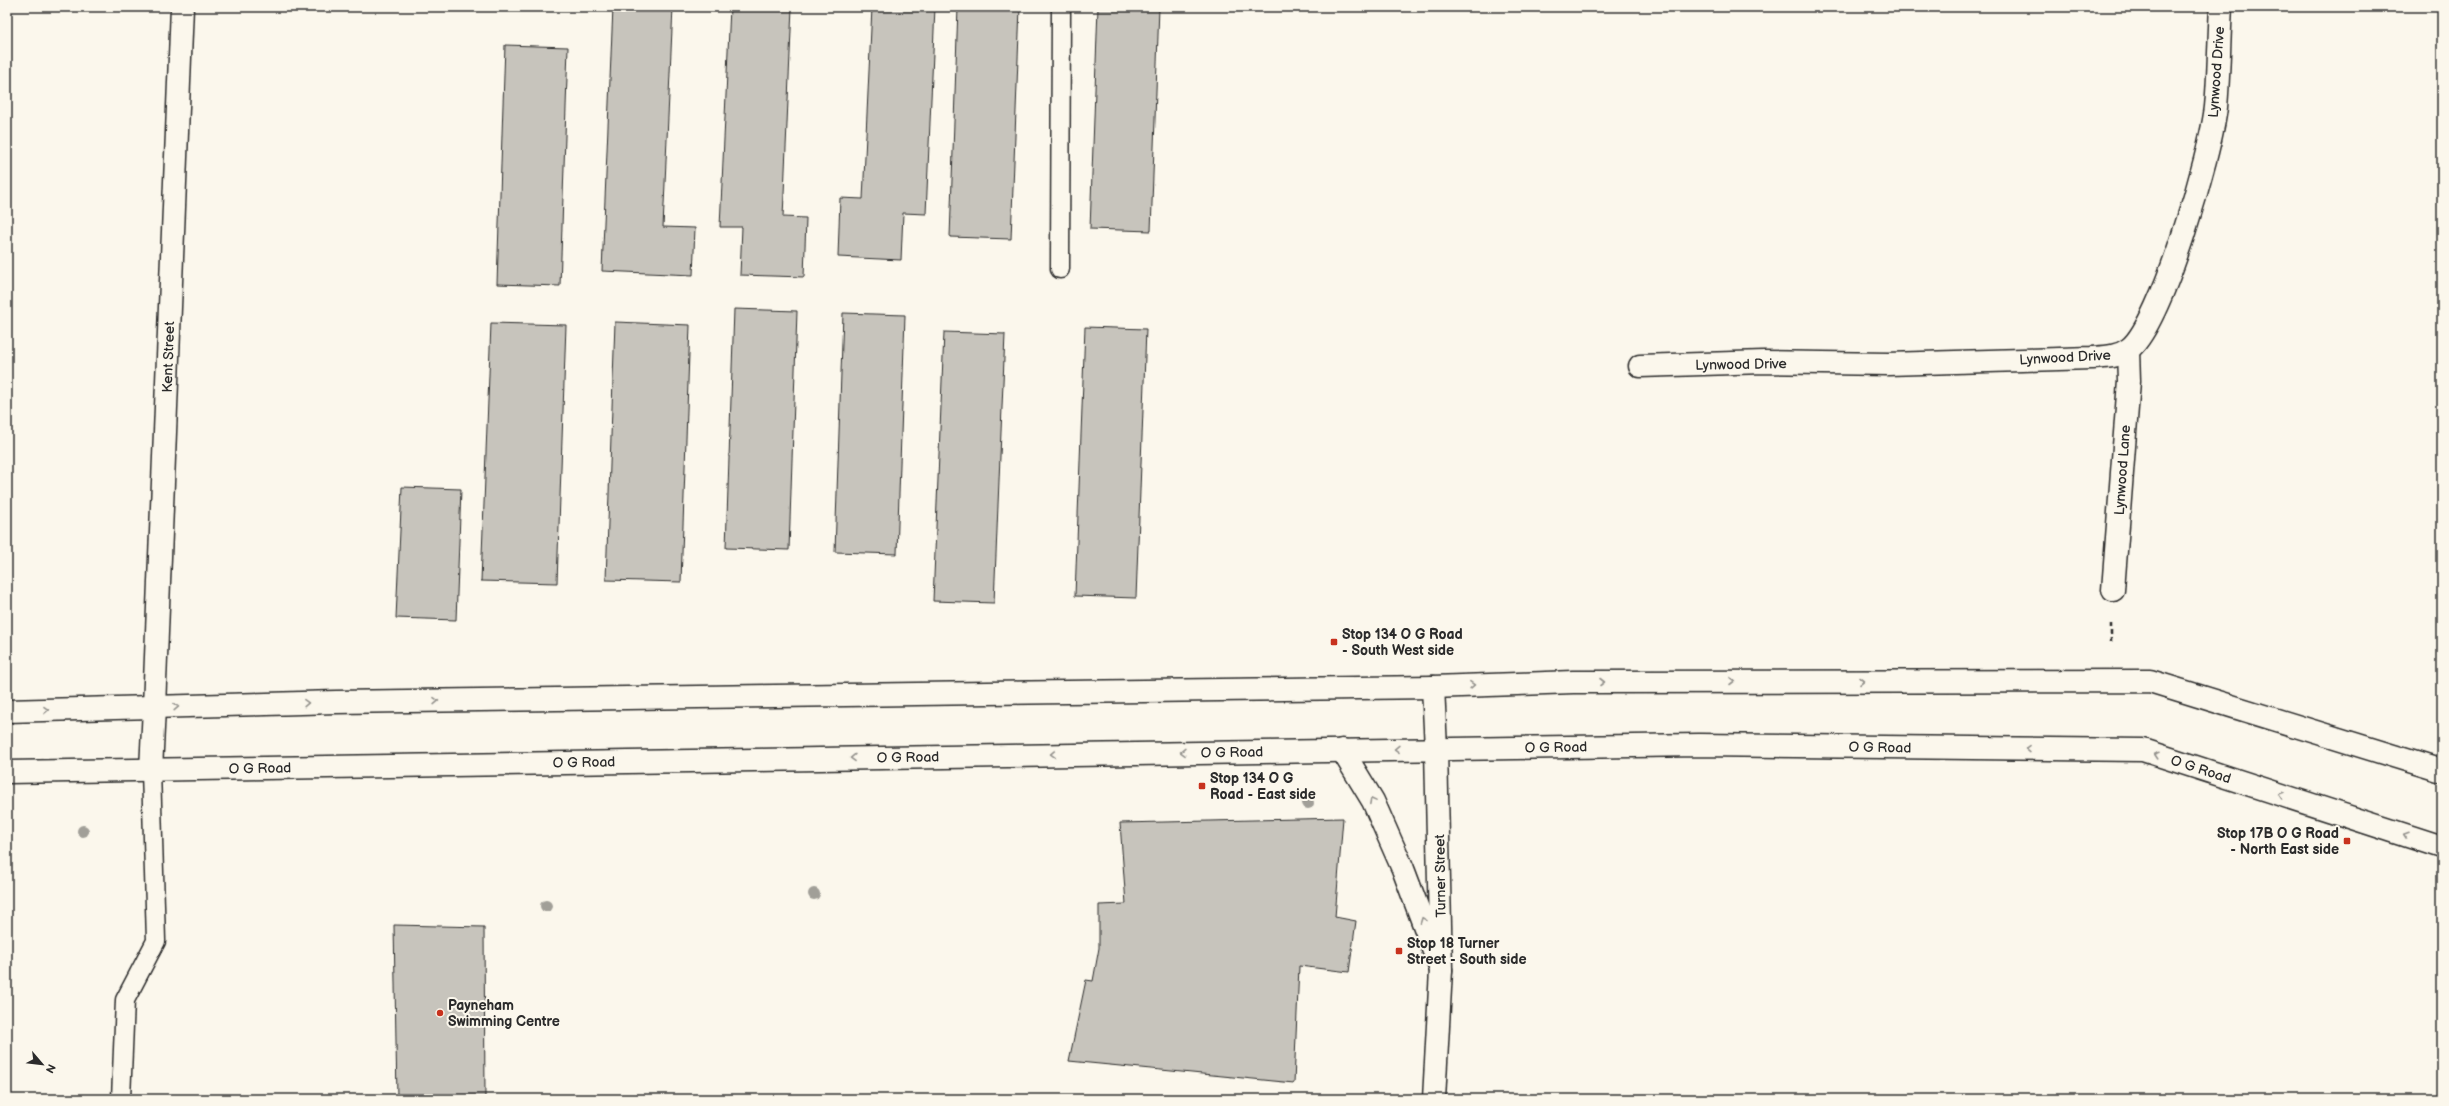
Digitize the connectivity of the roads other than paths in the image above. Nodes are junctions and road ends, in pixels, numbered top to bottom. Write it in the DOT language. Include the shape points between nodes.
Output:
graph roads {
  1 [pos="182,7"];
  2 [pos="1061,7"];
  3 [pos="2221,7"];
  4 [pos="1060,269"];
  5 [pos="2128,350"];
  6 [pos="1640,366"];
  7 [pos="2113,590"];
  8 [pos="1433,687"];
  9 [pos="154,707"];
  10 [pos="7,711"];
  11 [pos="1436,749"];
  12 [pos="1342,750"];
  13 [pos="151,770"];
  14 [pos="2442,771"];
  15 [pos="7,772"];
  16 [pos="2442,847"];
  17 [pos="1441,970"];
  18 [pos="121,1099"];
  19 [pos="1434,1099"];
  1 -- 9 [label="main road, Kent Street"];
  2 -- 4 [label="lane"];
  3 -- 5 [label="main road, Lynwood Drive" via="2216,107 2204,164 2152,318"];
  5 -- 6 [label="main road, Lynwood Drive" via="2113,356 2083,358 1888,364 1764,362"];
  5 -- 7 [label="main road, Lynwood Lane" via="2129,381"];
  9 -- 8 [label="main road, one-way" via="336,702"];
  8 -- 11 [label="main road, Turner Street"];
  8 -- 14 [label="main road, one-way" via="1573,682 2150,680"];
  10 -- 9 [label="main road, one-way"];
  9 -- 13 [label="main road, Kent Street"];
  11 -- 12 [label="main road, O G Road, one-way"];
  16 -- 11 [label="main road, O G Road, one-way" via="2143,750 1707,745"];
  11 -- 17 [label="main road, Turner Street"];
  12 -- 13 [label="main road, O G Road, one-way"];
  17 -- 12 [label="main road, one-way" via="1403,869 1373,801"];
  13 -- 15 [label="main road, O G Road"];
  13 -- 18 [label="lane" via="156,941 125,1000"];
  17 -- 19 [label="main road, Turner Street"];
}
